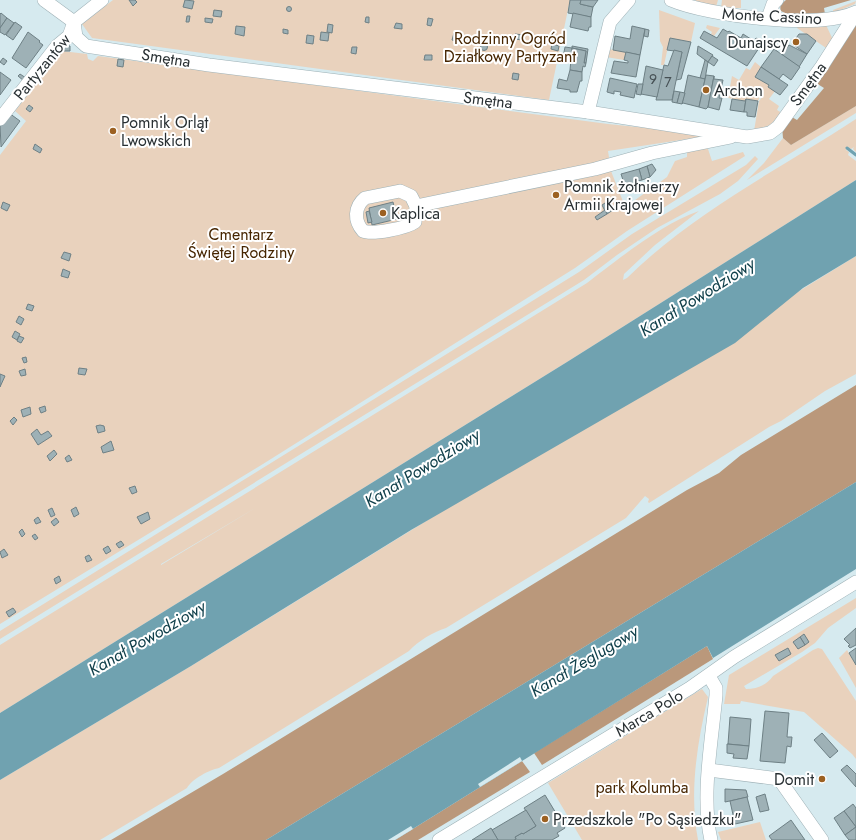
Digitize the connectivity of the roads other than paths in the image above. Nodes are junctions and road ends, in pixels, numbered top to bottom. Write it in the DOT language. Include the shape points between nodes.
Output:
graph roads {
  1 [pos="44,0"];
  2 [pos="102,0"];
  3 [pos="629,0"];
  4 [pos="671,0"];
  5 [pos="777,0"];
  6 [pos="688,3"];
  7 [pos="856,12"];
  8 [pos="768,18"];
  9 [pos="74,22"];
  10 [pos="588,112"];
  11 [pos="0,119"];
  12 [pos="737,136"];
  13 [pos="416,206"];
  14 [pos="856,582"];
  15 [pos="709,676"];
  16 [pos="709,770"];
  17 [pos="439,840"];
  18 [pos="711,840"];
  19 [pos="822,840"];
  1 -- 9 [label="street"];
  2 -- 9 [label="street, Partyzantów"];
  3 -- 10 [label="street" via="610,22"];
  4 -- 6 [label="street, Monte Cassino"];
  5 -- 8 [label="street" via="769,11"];
  6 -- 8 [label="street, Monte Cassino" via="714,13"];
  7 -- 8 [label="street, Monte Cassino" via="828,19"];
  7 -- 12 [label="street, Smętna" via="822,66 778,126 770,134"];
  9 -- 10 [label="street, Smętna" via="76,37 86,46 209,65"];
  9 -- 11 [label="street, Partyzantów" via="69,36 57,46"];
  10 -- 12 [label="street, Smętna"];
  12 -- 13 [label="street"];
  13 -- 13 [label="street" via="411,196 400,191 365,198 357,208 357,219 360,228 368,233 408,226 415,222"];
  14 -- 15 [label="street, Marca Polo" via="734,657"];
  15 -- 16 [label="street" via="716,688"];
  15 -- 17 [label="street, Marca Polo"];
  16 -- 18 [label="street" via="706,799"];
  16 -- 19 [label="street" via="778,779"];
}
